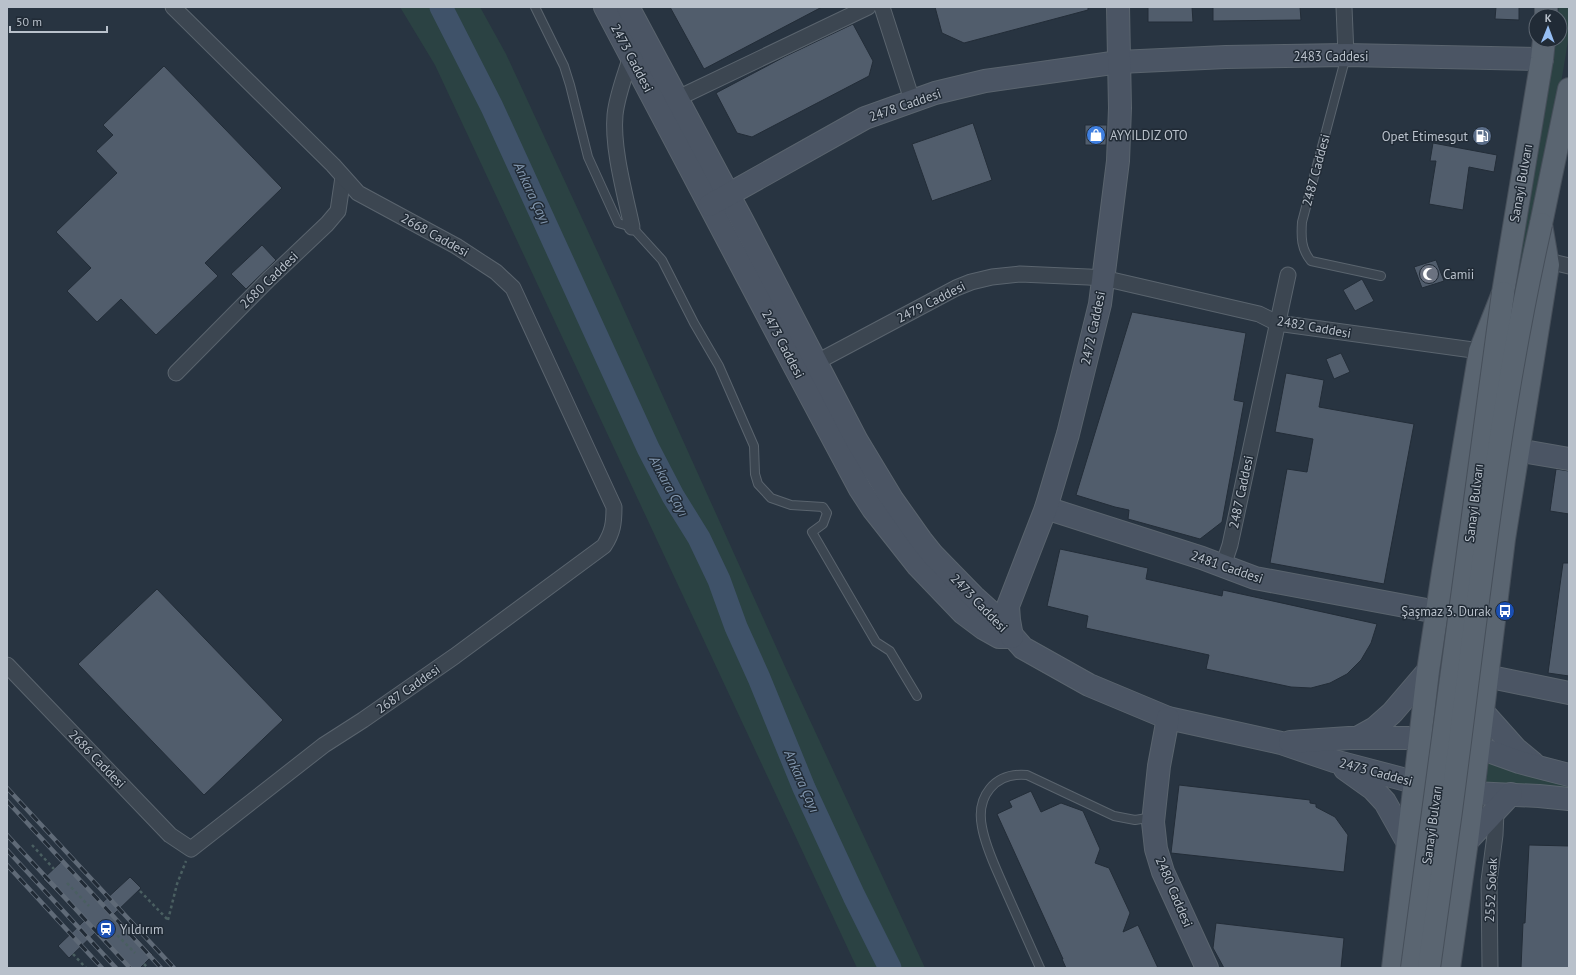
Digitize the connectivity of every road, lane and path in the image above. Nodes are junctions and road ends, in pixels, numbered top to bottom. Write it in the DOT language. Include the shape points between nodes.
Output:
graph roads {
  1 [pos="173,7"];
  2 [pos="535,7"];
  3 [pos="605,7"];
  4 [pos="628,7"];
  5 [pos="868,7"];
  6 [pos="882,7"];
  7 [pos="1118,7"];
  8 [pos="1344,7"];
  9 [pos="1543,49"];
  10 [pos="1346,55"];
  11 [pos="631,56"];
  12 [pos="1119,62"];
  13 [pos="1569,89"];
  14 [pos="676,99"];
  15 [pos="912,100"];
  16 [pos="344,177"];
  17 [pos="719,200"];
  18 [pos="1541,224"];
  19 [pos="632,227"];
  20 [pos="1548,261"];
  21 [pos="1569,266"];
  22 [pos="1288,275"];
  23 [pos="1381,276"];
  24 [pos="1103,278"];
  25 [pos="1503,294"];
  26 [pos="1277,322"];
  27 [pos="1480,351"];
  28 [pos="817,362"];
  29 [pos="176,373"];
  30 [pos="1517,450"];
  31 [pos="1569,459"];
  32 [pos="1046,508"];
  33 [pos="614,521"];
  34 [pos="1223,566"];
  35 [pos="1438,612"];
  36 [pos="1012,637"];
  37 [pos="7,665"];
  38 [pos="1428,669"];
  39 [pos="1486,676"];
  40 [pos="1569,693"];
  41 [pos="917,696"];
  42 [pos="1483,712"];
  43 [pos="1168,718"];
  44 [pos="1420,737"];
  45 [pos="1357,738"];
  46 [pos="1281,743"];
  47 [pos="1478,748"];
  48 [pos="1334,761"];
  49 [pos="1537,767"];
  50 [pos="1569,775"];
  51 [pos="1415,782"];
  52 [pos="1472,793"];
  53 [pos="1511,794"];
  54 [pos="1569,799"];
  55 [pos="1496,812"];
  56 [pos="1153,817"];
  57 [pos="32,845"];
  58 [pos="1466,846"];
  59 [pos="1408,847"];
  60 [pos="191,849"];
  61 [pos="54,868"];
  62 [pos="67,883"];
  63 [pos="140,891"];
  64 [pos="89,906"];
  65 [pos="113,930"];
  66 [pos="135,953"];
  67 [pos="72,954"];
  68 [pos="144,964"];
  69 [pos="86,968"];
  70 [pos="148,968"];
  71 [pos="1040,968"];
  72 [pos="1207,968"];
  73 [pos="1393,968"];
  74 [pos="1412,968"];
  75 [pos="1429,968"];
  76 [pos="1449,968"];
  77 [pos="1490,968"];
  1 -- 16 [label="street, 2668 Caddesi"];
  2 -- 19 [label="lane" via="566,72 588,157 618,223"];
  3 -- 11 [label="street, 2473 Caddesi"];
  4 -- 14 [label="street, 2473 Caddesi"];
  5 -- 14 [label="street"];
  6 -- 15 [label="street"];
  7 -- 12 [label="street, 2472 Caddesi"];
  8 -- 10 [label="street, 2487 Caddesi"];
  9 -- 10 [label="street, 2483 Caddesi"];
  9 -- 25 [label="main road, Sanayi Bulvarı"];
  10 -- 12 [label="street, 2483 Caddesi" via="1226,56"];
  10 -- 23 [label="lane, 2487 Caddesi" via="1302,222 1301,239 1310,261"];
  11 -- 17 [label="street, 2473 Caddesi"];
  11 -- 19 [label="street" via="618,96 614,128 618,163"];
  12 -- 15 [label="street, 2478 Caddesi" via="985,81"];
  12 -- 24 [label="street, 2472 Caddesi" via="1118,161"];
  13 -- 18 [label="main road, Sanayi Bulvarı"];
  14 -- 17 [label="street, 2473 Caddesi"];
  15 -- 17 [label="street, 2478 Caddesi" via="865,118"];
  16 -- 29 [label="street, 2680 Caddesi" via="338,211 327,224"];
  16 -- 33 [label="street, 2668 Caddesi" via="358,193 456,246 496,272 513,288 614,507"];
  17 -- 28 [label="street, 2473 Caddesi"];
  17 -- 36 [label="street, 2473 Caddesi" via="798,373 873,509 918,566 963,613 999,637"];
  18 -- 20 [label="main road"];
  18 -- 75 [label="main road, Sanayi Bulvarı, bridge" via="1521,320 1489,512"];
  19 -- 41 [label="lane" via="662,260 719,366 754,446 758,484 771,498 790,505 823,507 827,513 823,524 812,532 876,642 890,650"];
  20 -- 21 [label="street"];
  20 -- 30 [label="main road"];
  22 -- 26 [label="street, 2487 Caddesi"];
  24 -- 26 [label="street, 2482 Caddesi" via="1258,314"];
  24 -- 28 [label="street, 2479 Caddesi" via="1020,274 971,282"];
  24 -- 32 [label="street, 2472 Caddesi" via="1098,313 1083,374"];
  25 -- 27 [label="main road"];
  25 -- 74 [label="main road, Sanayi Bulvarı, bridge"];
  26 -- 27 [label="street, 2482 Caddesi"];
  26 -- 34 [label="street, 2487 Caddesi" via="1230,545"];
  27 -- 35 [label="main road"];
  28 -- 36 [label="street, 2473 Caddesi" via="857,441 902,514 933,555"];
  30 -- 31 [label="street"];
  30 -- 39 [label="main road"];
  32 -- 34 [label="street, 2481 Caddesi"];
  32 -- 36 [label="street, 2472 Caddesi" via="1008,606"];
  33 -- 60 [label="street, 2687 Caddesi" via="611,534 604,546 455,656 324,745"];
  34 -- 35 [label="street, 2481 Caddesi" via="1260,579"];
  35 -- 38 [label="main road"];
  36 -- 43 [label="street, 2473 Caddesi" via="1023,648 1089,685"];
  37 -- 60 [label="street, 2686 Caddesi" via="170,835"];
  38 -- 39 [label="main road" via="1444,687 1458,690 1472,689 1480,685"];
  38 -- 44 [label="main road"];
  38 -- 45 [label="street" via="1386,718"];
  39 -- 40 [label="street"];
  39 -- 42 [label="main road"];
  42 -- 47 [label="main road"];
  42 -- 49 [label="street"];
  43 -- 46 [label="street, 2473 Caddesi"];
  43 -- 56 [label="street, 2480 Caddesi" via="1158,766"];
  44 -- 45 [label="street, 2473 Caddesi"];
  44 -- 47 [label="street, 2473 Caddesi" via="1452,740"];
  44 -- 51 [label="main road"];
  45 -- 46 [label="street, 2473 Caddesi"];
  46 -- 48 [label="street, 2473 Caddesi"];
  47 -- 49 [label="street, 2473 Caddesi"];
  47 -- 52 [label="main road"];
  48 -- 51 [label="street, 2473 Caddesi"];
  48 -- 59 [label="street" via="1373,789 1381,798"];
  49 -- 50 [label="street, 2473 Caddesi"];
  51 -- 52 [label="street, 2473 Caddesi"];
  51 -- 59 [label="main road"];
  52 -- 53 [label="street, 2473 Caddesi"];
  52 -- 58 [label="main road"];
  53 -- 54 [label="street, 2473 Caddesi"];
  53 -- 55 [label="street"];
  55 -- 58 [label="street"];
  55 -- 77 [label="street, 2552 Sokak" via="1489,881"];
  56 -- 71 [label="lane" via="1135,820 1114,816 1027,775 1005,777 986,792 981,816 988,850"];
  56 -- 72 [label="street, 2480 Caddesi" via="1156,849 1163,872"];
  57 -- 61 [label="path"];
  58 -- 59 [label="main road" via="1452,831 1436,827 1423,830"];
  58 -- 76 [label="main road"];
  59 -- 73 [label="main road"];
  60 -- 63 [label="path" via="177,884 168,920"];
  62 -- 64 [label="path"];
  65 -- 66 [label="path"];
  67 -- 69 [label="path"];
  68 -- 70 [label="path"];
}
